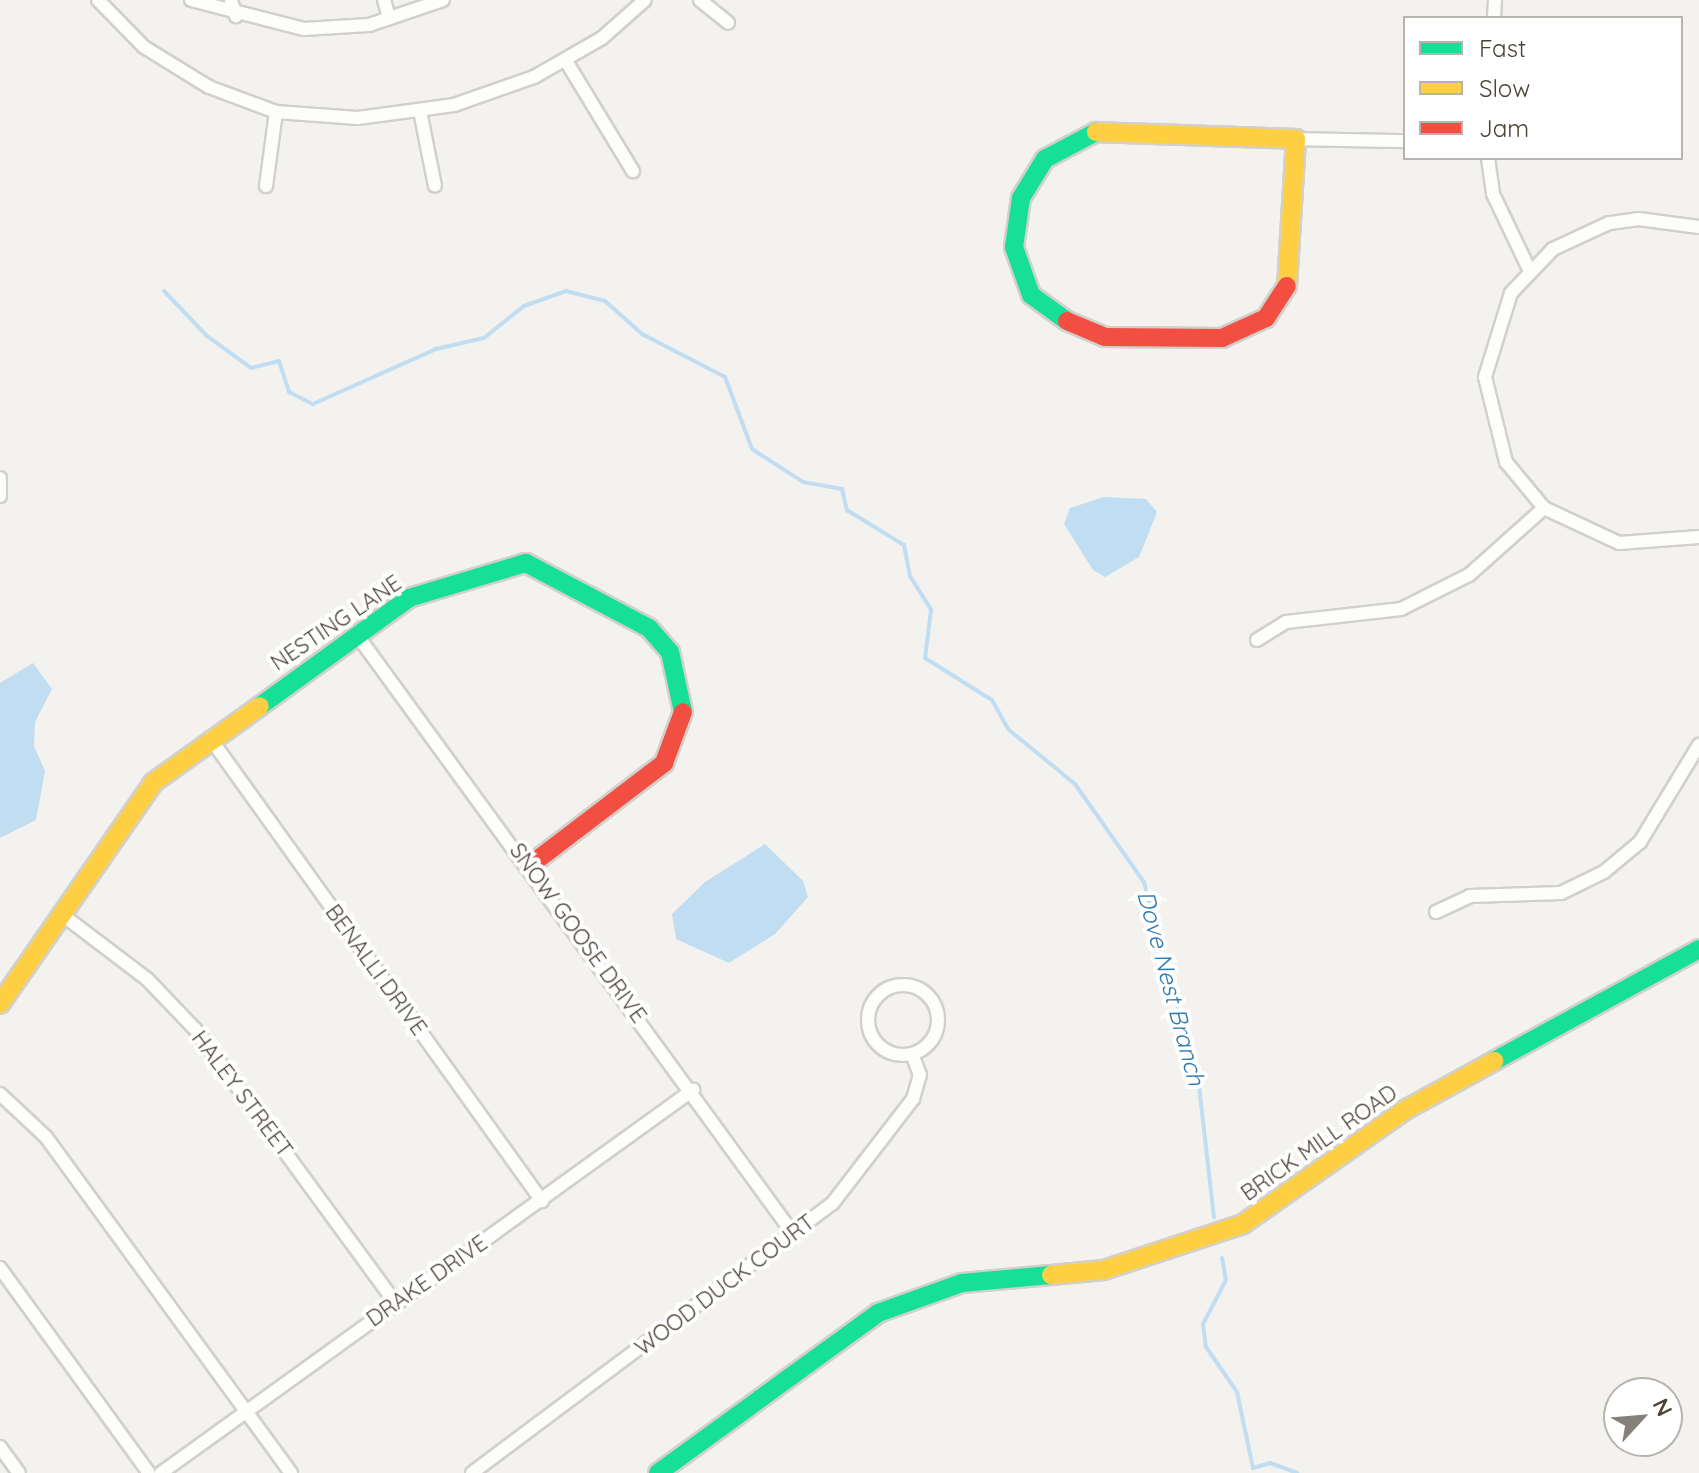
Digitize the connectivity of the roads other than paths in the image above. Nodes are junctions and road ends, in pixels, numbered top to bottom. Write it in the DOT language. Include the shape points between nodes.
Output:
graph roads {
  1 [pos="98,0"];
  2 [pos="191,0"];
  3 [pos="231,0"];
  4 [pos="384,0"];
  5 [pos="443,0"];
  6 [pos="645,0"];
  7 [pos="700,0"];
  8 [pos="236,16"];
  9 [pos="389,18"];
  10 [pos="728,23"];
  11 [pos="566,61"];
  12 [pos="420,111"];
  13 [pos="276,112"];
  14 [pos="1296,139"];
  15 [pos="1403,141"];
  16 [pos="1488,160"];
  17 [pos="633,171"];
  18 [pos="266,186"];
  19 [pos="435,186"];
  20 [pos="1699,227"];
  21 [pos="1529,269"];
  22 [pos="0,478"];
  23 [pos="0,496"];
  24 [pos="1544,508"];
  25 [pos="1699,537"];
  26 [pos="357,635"];
  27 [pos="1257,640"];
  28 [pos="210,738"];
  29 [pos="1699,745"];
  30 [pos="529,866"];
  31 [pos="1436,912"];
  32 [pos="60,913"];
  33 [pos="1699,949"];
  34 [pos="0,1004"];
  35 [pos="912,1054"];
  36 [pos="693,1090"];
  37 [pos="0,1094"];
  38 [pos="542,1201"];
  39 [pos="794,1235"];
  40 [pos="0,1268"];
  41 [pos="395,1302"];
  42 [pos="245,1411"];
  43 [pos="0,1447"];
  44 [pos="19,1473"];
  45 [pos="149,1473"];
  46 [pos="161,1473"];
  47 [pos="291,1473"];
  48 [pos="472,1473"];
  49 [pos="658,1473"];
  1 -- 13 [label="street" via="175,68"];
  2 -- 8 [label="street"];
  3 -- 8 [label="street"];
  4 -- 9 [label="street"];
  5 -- 9 [label="street"];
  6 -- 11 [label="street"];
  7 -- 10 [label="street"];
  8 -- 9 [label="street" via="304,29"];
  11 -- 12 [label="street" via="495,92"];
  11 -- 17 [label="street"];
  12 -- 13 [label="street" via="358,118"];
  12 -- 19 [label="street"];
  13 -- 18 [label="street"];
  14 -- 14 [label="street" via="1132,131 1068,143 1031,179 1015,219 1014,247 1031,295 1076,328 1105,337 1248,332 1284,295 1292,267"];
  14 -- 15 [label="street"];
  16 -- 21 [label="street" via="1493,194"];
  20 -- 21 [label="street" via="1639,219 1609,223 1566,241"];
  21 -- 24 [label="street" via="1493,333 1486,406 1506,462"];
  22 -- 23 [label="street"];
  24 -- 25 [label="street" via="1619,543"];
  24 -- 27 [label="street" via="1469,575 1401,609 1286,622"];
  26 -- 28 [label="street, NESTING LANE"];
  26 -- 30 [label="street, SNOW GOOSE DRIVE"];
  26 -- 30 [label="street, NESTING LANE" via="409,598 526,563 649,628 670,652 683,709 679,738 664,763"];
  28 -- 32 [label="street, NESTING LANE" via="127,813"];
  28 -- 38 [label="street, BENALLI DRIVE"];
  29 -- 31 [label="street" via="1640,842 1604,872 1561,893 1470,896"];
  30 -- 36 [label="street, SNOW GOOSE DRIVE"];
  32 -- 34 [label="street, NESTING LANE"];
  32 -- 41 [label="street, HALEY STREET" via="147,979 195,1029"];
  33 -- 49 [label="street, BRICK MILL ROAD" via="1405,1110 1243,1224 1104,1270 962,1283 878,1313"];
  35 -- 35 [label="street" via="933,1040 938,1016 922,990 899,984 876,996 868,1027 886,1051"];
  35 -- 39 [label="street, WOOD DUCK COURT" via="920,1075 913,1099 832,1204"];
  36 -- 38 [label="street, DRAKE DRIVE"];
  36 -- 39 [label="street, SNOW GOOSE DRIVE"];
  37 -- 42 [label="street" via="46,1137"];
  38 -- 41 [label="street, DRAKE DRIVE"];
  39 -- 48 [label="street, WOOD DUCK COURT"];
  40 -- 45 [label="street"];
  41 -- 42 [label="street, DRAKE DRIVE"];
  42 -- 46 [label="street, DRAKE DRIVE"];
  42 -- 47 [label="street"];
  43 -- 44 [label="street"];
}
